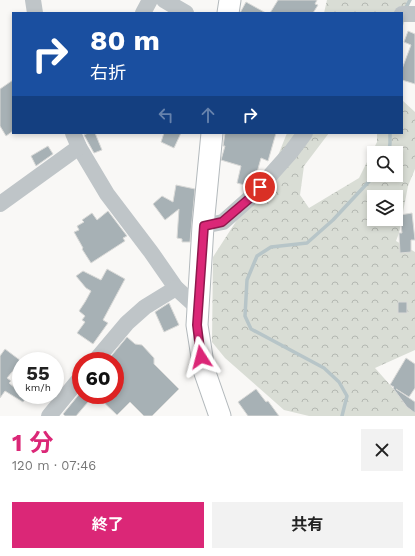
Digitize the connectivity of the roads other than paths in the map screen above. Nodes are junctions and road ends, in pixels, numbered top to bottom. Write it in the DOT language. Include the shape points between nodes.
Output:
graph roads {
  1 [pos="33,0"];
  2 [pos="150,0"];
  3 [pos="164,0"];
  4 [pos="230,0"];
  5 [pos="35,12"];
  6 [pos="144,12"];
  7 [pos="184,12"];
  8 [pos="228,12"];
  9 [pos="403,14"];
  10 [pos="415,14"];
  11 [pos="212,134"];
  12 [pos="304,134"];
  13 [pos="76,140"];
  14 [pos="0,204"];
  15 [pos="204,226"];
  16 [pos="176,288"];
  17 [pos="198,308"];
  18 [pos="103,352"];
  19 [pos="72,389"];
  20 [pos="50,416"];
  21 [pos="220,416"];
  1 -- 5 [label="street"];
  2 -- 6 [label="street"];
  3 -- 7 [label="street"];
  4 -- 8 [label="main road"];
  9 -- 10 [label="street"];
  11 -- 15 [label="main road"];
  12 -- 15 [label="street" via="250,198 222,222"];
  13 -- 14 [label="street"];
  13 -- 16 [label="street" via="107,194"];
  15 -- 17 [label="main road"];
  16 -- 17 [label="street"];
  16 -- 18 [label="street" via="145,307 127,323"];
  17 -- 21 [label="main road" via="197,325 204,370"];
  19 -- 20 [label="street"];
}
